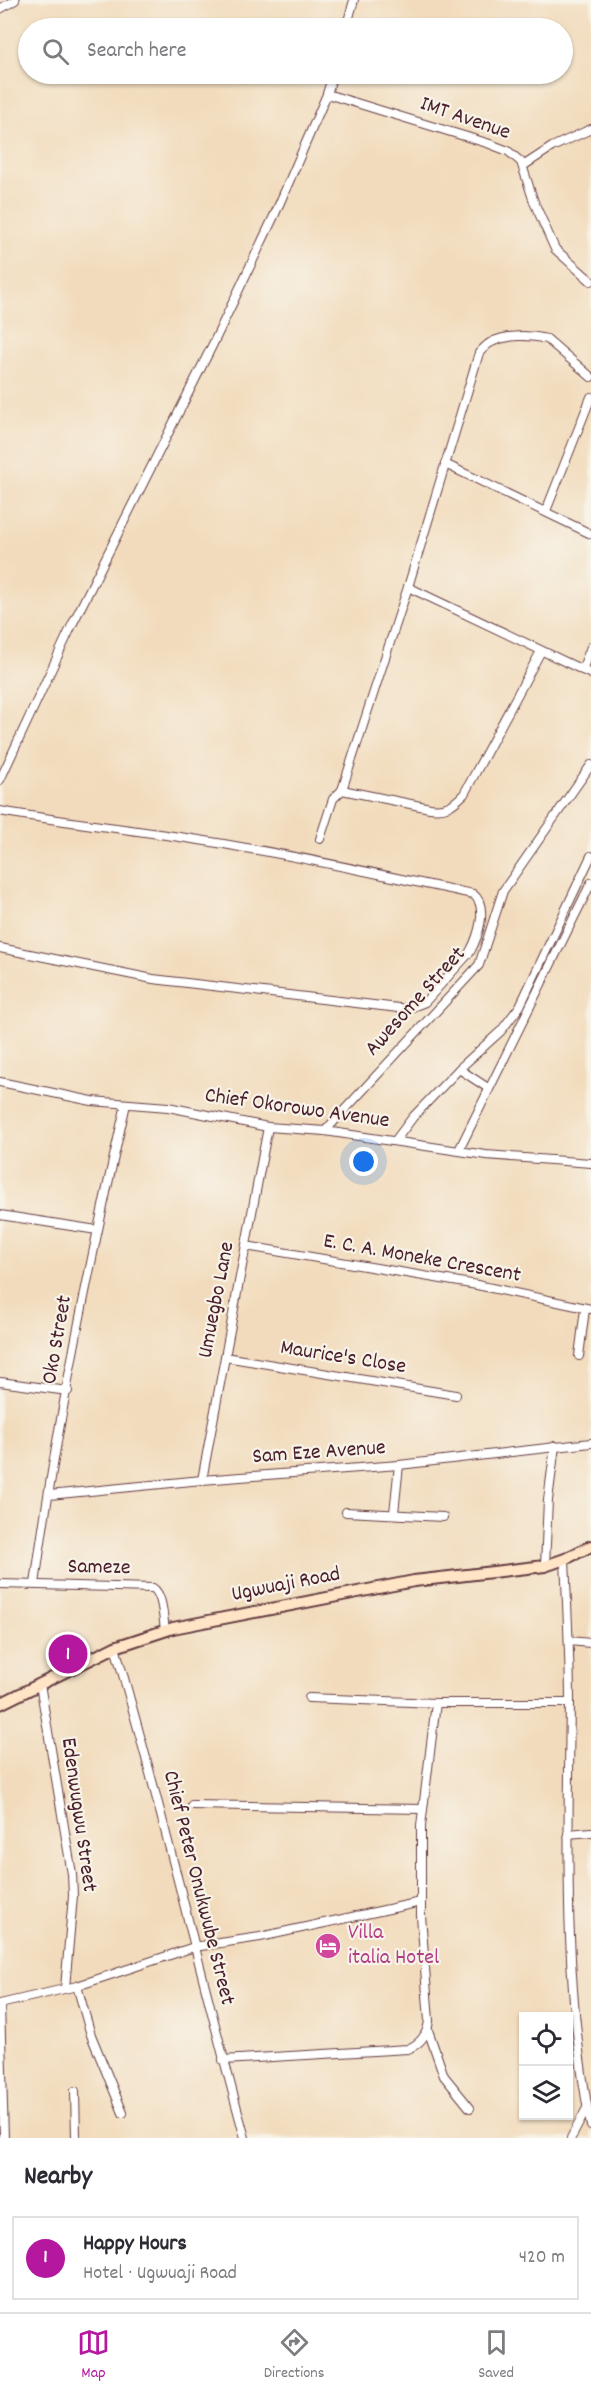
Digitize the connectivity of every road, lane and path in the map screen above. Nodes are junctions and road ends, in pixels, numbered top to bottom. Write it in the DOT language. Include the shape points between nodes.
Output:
graph roads {
  1 [pos="15,0"];
  2 [pos="354,0"];
  3 [pos="0,9"];
  4 [pos="349,18"];
  5 [pos="330,84"];
  6 [pos="327,94"];
  7 [pos="591,129"];
  8 [pos="523,166"];
  9 [pos="591,281"];
  10 [pos="591,377"];
  11 [pos="591,398"];
  12 [pos="445,464"];
  13 [pos="546,511"];
  14 [pos="591,534"];
  15 [pos="408,587"];
  16 [pos="591,647"];
  17 [pos="541,651"];
  18 [pos="582,670"];
  19 [pos="591,674"];
  20 [pos="591,765"];
  21 [pos="0,780"];
  22 [pos="342,790"];
  23 [pos="0,812"];
  24 [pos="320,839"];
  25 [pos="591,856"];
  26 [pos="591,883"];
  27 [pos="0,948"];
  28 [pos="459,1069"];
  29 [pos="0,1082"];
  30 [pos="488,1088"];
  31 [pos="126,1104"];
  32 [pos="268,1127"];
  33 [pos="325,1131"];
  34 [pos="395,1142"];
  35 [pos="459,1150"];
  36 [pos="591,1163"];
  37 [pos="0,1215"];
  38 [pos="97,1230"];
  39 [pos="246,1246"];
  40 [pos="588,1309"];
  41 [pos="579,1356"];
  42 [pos="225,1357"];
  43 [pos="0,1382"];
  44 [pos="68,1391"];
  45 [pos="456,1395"];
  46 [pos="591,1443"];
  47 [pos="555,1446"];
  48 [pos="399,1465"];
  49 [pos="202,1480"];
  50 [pos="49,1495"];
  51 [pos="346,1512"];
  52 [pos="394,1513"];
  53 [pos="444,1517"];
  54 [pos="591,1546"];
  55 [pos="565,1559"];
  56 [pos="545,1566"];
  57 [pos="0,1584"];
  58 [pos="35,1584"];
  59 [pos="165,1630"];
  60 [pos="569,1641"];
  61 [pos="591,1643"];
  62 [pos="115,1647"];
  63 [pos="40,1684"];
  64 [pos="309,1698"];
  65 [pos="436,1703"];
  66 [pos="570,1703"];
  67 [pos="0,1704"];
  68 [pos="192,1805"];
  69 [pos="422,1809"];
  70 [pos="591,1832"];
  71 [pos="568,1834"];
  72 [pos="421,1902"];
  73 [pos="194,1947"];
  74 [pos="77,1986"];
  75 [pos="65,1988"];
  76 [pos="0,2004"];
  77 [pos="428,2030"];
  78 [pos="223,2060"];
  79 [pos="75,2091"];
  80 [pos="589,2104"];
  81 [pos="470,2108"];
  82 [pos="123,2113"];
  83 [pos="591,2126"];
  84 [pos="4,2138"];
  85 [pos="76,2138"];
  86 [pos="245,2138"];
  87 [pos="571,2138"];
  1 -- 3 [label="street"];
  2 -- 4 [label="street"];
  5 -- 6 [label="street"];
  6 -- 8 [label="street, IMT Avenue" via="508,151"];
  6 -- 21 [label="street" via="275,214"];
  7 -- 8 [label="street"];
  8 -- 9 [label="street, IMT Avenue" via="555,249"];
  10 -- 12 [label="street" via="548,339 527,336 490,342 475,361"];
  11 -- 13 [label="street"];
  12 -- 13 [label="street"];
  12 -- 15 [label="street"];
  13 -- 14 [label="street"];
  15 -- 17 [label="street"];
  15 -- 22 [label="street"];
  16 -- 18 [label="street"];
  17 -- 18 [label="street"];
  17 -- 22 [label="street" via="464,794 452,806 429,808"];
  18 -- 19 [label="street"];
  20 -- 33 [label="street, Awesome Street" via="506,884 479,965"];
  22 -- 24 [label="street" via="333,799"];
  23 -- 27 [label="street" via="227,844 357,870 473,894 481,911 470,952 425,1002 407,1009 153,979"];
  25 -- 28 [label="street" via="520,1006 501,1031"];
  26 -- 30 [label="street"];
  28 -- 30 [label="street"];
  28 -- 34 [label="street"];
  29 -- 31 [label="street, Chief Okorowo Avenue"];
  30 -- 35 [label="street"];
  31 -- 32 [label="street, Chief Okorowo Avenue" via="168,1107"];
  31 -- 38 [label="street, Oko Street"];
  32 -- 33 [label="street, Chief Okorowo Avenue"];
  32 -- 39 [label="street, Umuegbo Lane"];
  33 -- 34 [label="street, Chief Okorowo Avenue"];
  34 -- 35 [label="street, Chief Okorowo Avenue"];
  35 -- 36 [label="street, Chief Okorowo Avenue"];
  37 -- 38 [label="street"];
  38 -- 44 [label="street, Oko Street"];
  39 -- 40 [label="street, E. C. A. Moneke Crescent" via="477,1285"];
  39 -- 42 [label="street, Umuegbo Lane"];
  40 -- 41 [label="street"];
  42 -- 45 [label="street, Maurice's Close"];
  42 -- 49 [label="street, Umuegbo Lane"];
  43 -- 44 [label="street"];
  44 -- 50 [label="street, Oko Street"];
  46 -- 47 [label="street, Sam Eze Avenue"];
  47 -- 48 [label="street, Sam Eze Avenue"];
  47 -- 56 [label="street"];
  48 -- 49 [label="street, Sam Eze Avenue"];
  48 -- 52 [label="street"];
  49 -- 50 [label="street, Sam Eze Avenue"];
  50 -- 58 [label="street, Oko Street"];
  51 -- 52 [label="street"];
  52 -- 53 [label="street"];
  54 -- 55 [label="main road, Ugwuaji Road"];
  55 -- 56 [label="main road, Ugwuaji Road"];
  55 -- 60 [label="street"];
  56 -- 59 [label="main road, Ugwuaji Road" via="414,1581"];
  57 -- 58 [label="street, Sameze"];
  58 -- 59 [label="street, Sameze" via="153,1588"];
  59 -- 62 [label="main road, Ugwuaji Road"];
  60 -- 61 [label="street"];
  60 -- 66 [label="street"];
  62 -- 63 [label="main road, Ugwuaji Road"];
  62 -- 73 [label="street, Chief Peter Onukwube Street"];
  63 -- 67 [label="main road, Ugwuaji Road"];
  63 -- 75 [label="street, Edenwugwu Street" via="72,1874"];
  64 -- 65 [label="street"];
  65 -- 66 [label="street"];
  65 -- 69 [label="street"];
  66 -- 71 [label="street"];
  68 -- 69 [label="street"];
  69 -- 72 [label="street"];
  70 -- 71 [label="street"];
  71 -- 80 [label="street" via="569,1947"];
  72 -- 73 [label="street" via="260,1937"];
  72 -- 77 [label="street"];
  73 -- 74 [label="street"];
  73 -- 78 [label="street, Chief Peter Onukwube Street"];
  74 -- 75 [label="street"];
  74 -- 82 [label="street" via="91,2035"];
  75 -- 76 [label="street"];
  76 -- 84 [label="street"];
  77 -- 78 [label="street" via="417,2045 408,2049"];
  77 -- 81 [label="street" via="444,2076"];
  78 -- 86 [label="street, Chief Peter Onukwube Street"];
  79 -- 85 [label="street"];
  80 -- 83 [label="street"];
  80 -- 87 [label="street"];
}
